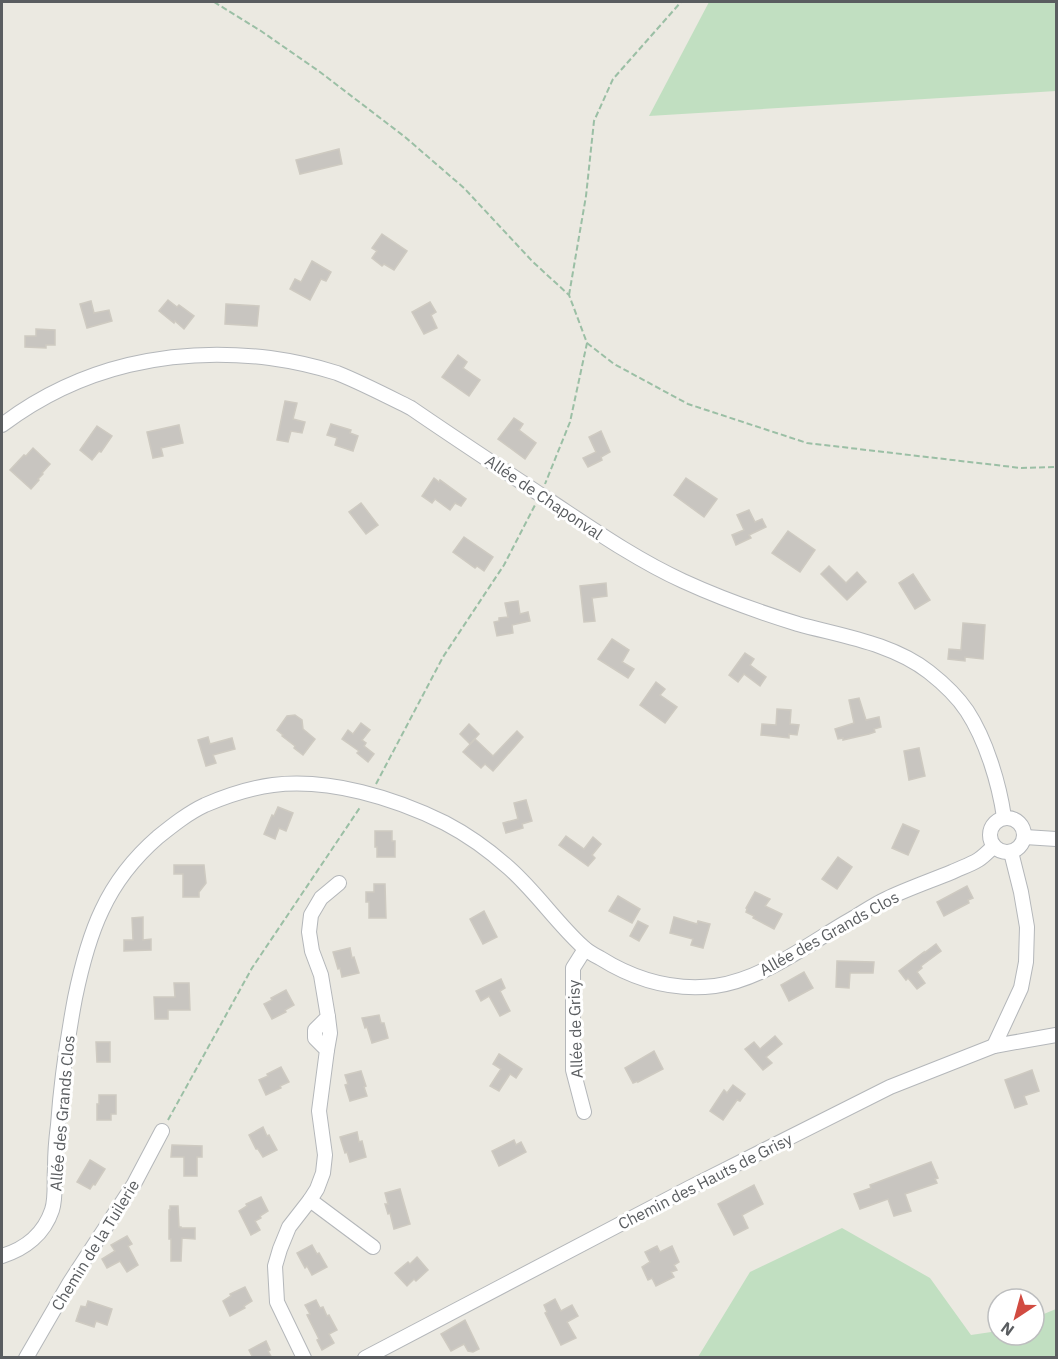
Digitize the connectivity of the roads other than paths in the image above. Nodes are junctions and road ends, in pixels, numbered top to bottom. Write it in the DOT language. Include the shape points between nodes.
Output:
graph roads {
  1 [pos="2,424"];
  2 [pos="1004,818"];
  3 [pos="1025,837"];
  4 [pos="1056,839"];
  5 [pos="994,846"];
  6 [pos="1011,852"];
  7 [pos="339,883"];
  8 [pos="585,949"];
  9 [pos="1056,1035"];
  10 [pos="994,1046"];
  11 [pos="584,1112"];
  12 [pos="162,1131"];
  13 [pos="310,1200"];
  14 [pos="373,1247"];
  15 [pos="2,1256"];
  16 [pos="26,1358"];
  17 [pos="304,1358"];
  18 [pos="365,1358"];
  1 -- 2 [label="street, Allée de Chaponval" via="56,391 132,363 156,359 225,354 261,357 337,373 411,408 607,539 682,580 796,623 895,652 928,671 955,695 976,728 992,768"];
  2 -- 3 [label="street" via="1019,822"];
  2 -- 5 [label="street" via="991,827"];
  3 -- 4 [label="street"];
  3 -- 6 [label="street" via="1020,847"];
  5 -- 6 [label="street"];
  5 -- 8 [label="street, Allée des Grands Clos" via="978,860 885,900 773,966 717,986 684,987 651,981 627,974"];
  6 -- 10 [label="street" via="1027,927 1026,962 1021,988"];
  7 -- 13 [label="street" via="321,898 311,915 309,932 328,1017 315,1030 315,1038 327,1050 319,1111 325,1155 323,1173"];
  8 -- 11 [label="street, Allée de Grisy" via="573,968 573,1070"];
  8 -- 15 [label="street, Allée des Grands Clos" via="508,868 445,823 412,809 326,784 272,785 202,806 165,831 137,857 100,914 83,966 66,1046 54,1206 39,1234 19,1250"];
  9 -- 10 [label="street, Chemin des Hauts de Grisy"];
  10 -- 18 [label="street, Chemin des Hauts de Grisy" via="879,1093 678,1193"];
  12 -- 16 [label="street, Chemin de la Tuilerie" via="134,1184"];
  13 -- 14 [label="street"];
  13 -- 17 [label="street" via="289,1227 275,1266 277,1302"];
}
